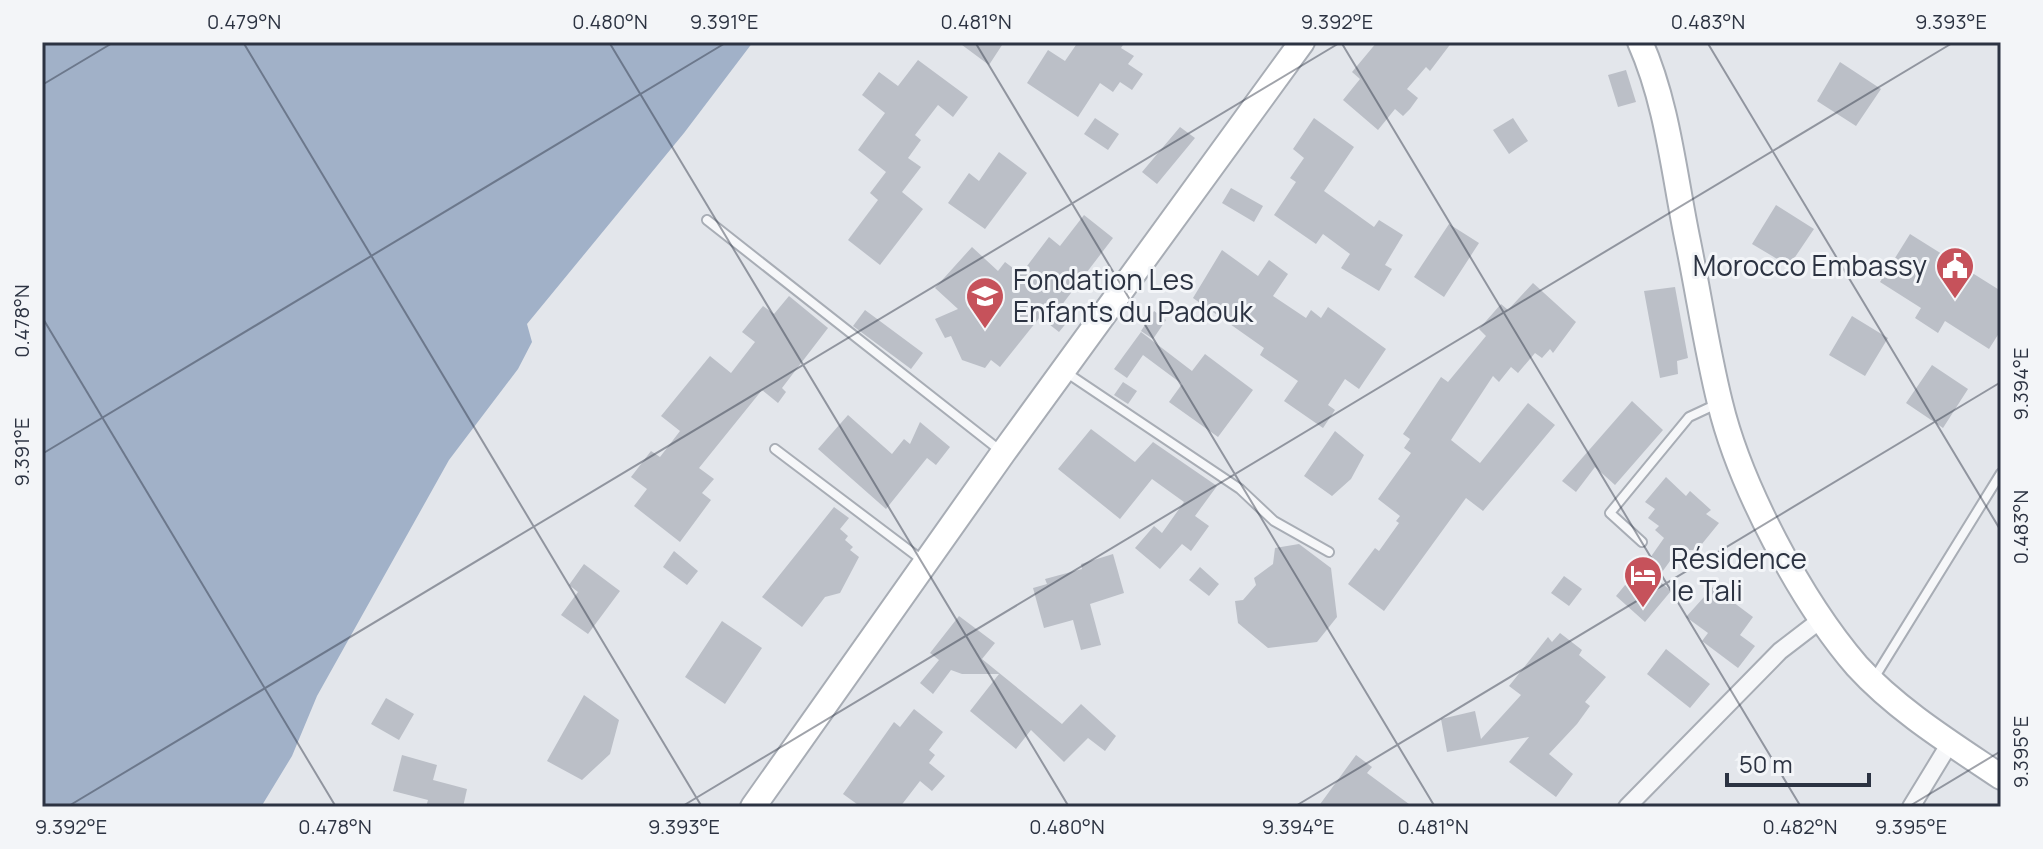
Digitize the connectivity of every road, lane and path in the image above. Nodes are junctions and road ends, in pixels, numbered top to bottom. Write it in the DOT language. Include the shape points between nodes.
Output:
graph roads {
  1 [pos="1302,42"];
  2 [pos="1640,42"];
  3 [pos="707,220"];
  4 [pos="1064,371"];
  5 [pos="1720,403"];
  6 [pos="775,449"];
  7 [pos="1003,453"];
  8 [pos="2001,473"];
  9 [pos="1642,542"];
  10 [pos="1329,552"];
  11 [pos="926,563"];
  12 [pos="1823,618"];
  13 [pos="1872,681"];
  14 [pos="1950,743"];
  15 [pos="2001,777"];
  16 [pos="1919,804"];
  17 [pos="753,807"];
  18 [pos="1627,807"];
  1 -- 4 [label="main road"];
  2 -- 5 [label="main road" via="1662,107"];
  3 -- 7 [label="lane"];
  4 -- 7 [label="main road"];
  4 -- 10 [label="lane" via="1240,489 1274,521"];
  5 -- 9 [label="lane" via="1689,417 1610,513"];
  5 -- 12 [label="main road" via="1755,498"];
  6 -- 11 [label="lane"];
  7 -- 11 [label="main road"];
  8 -- 13 [label="lane"];
  11 -- 17 [label="main road"];
  12 -- 13 [label="main road"];
  12 -- 18 [label="street" via="1780,651"];
  13 -- 14 [label="main road"];
  14 -- 15 [label="main road"];
  14 -- 16 [label="street"];
}
